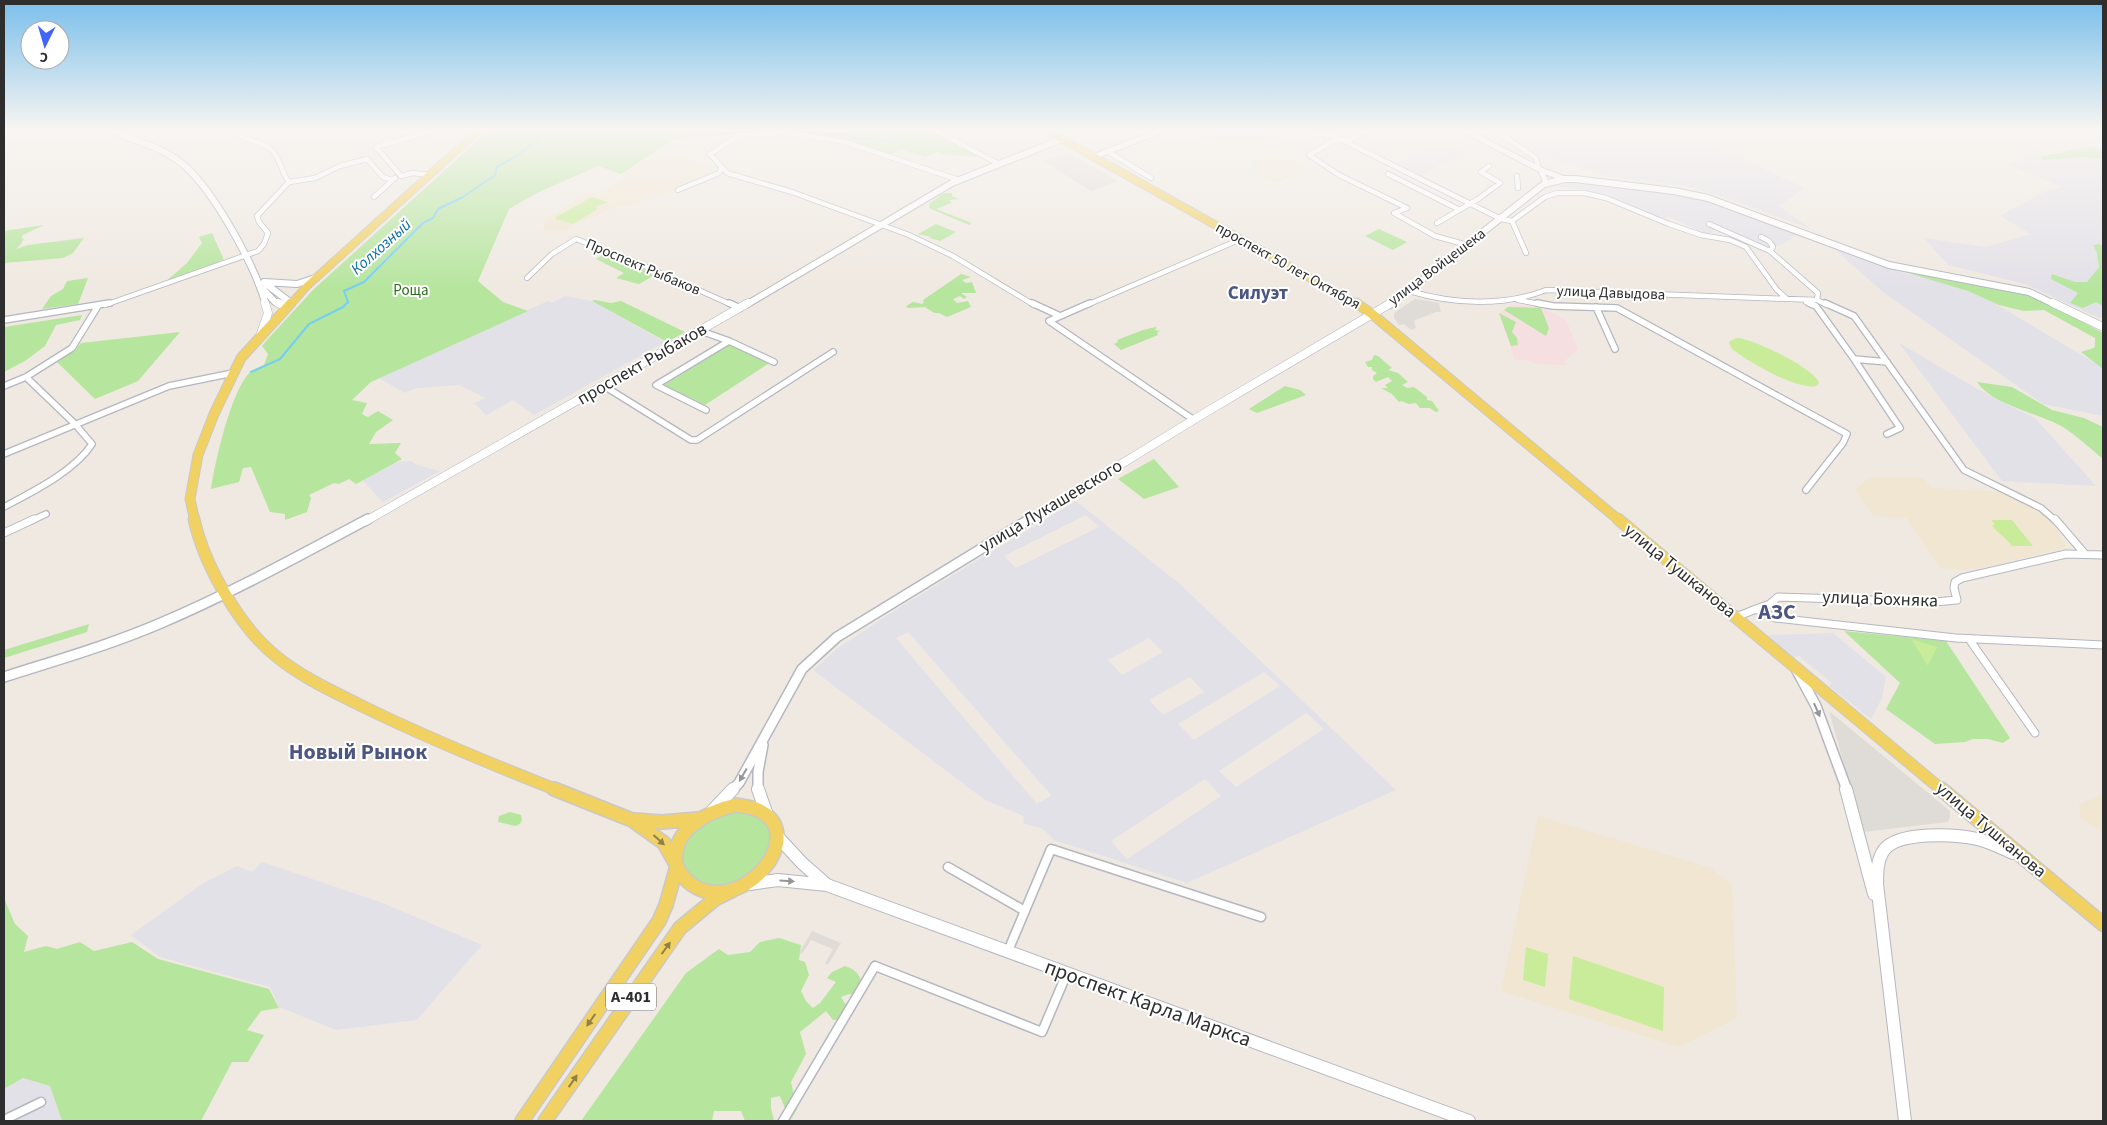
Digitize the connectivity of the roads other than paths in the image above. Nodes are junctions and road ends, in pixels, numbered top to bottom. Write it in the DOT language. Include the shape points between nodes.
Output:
graph roads {
  1 [pos="201,182"];
  2 [pos="289,182"];
  3 [pos="389,182"];
  4 [pos="422,182"];
  5 [pos="696,182"];
  6 [pos="761,182"];
  7 [pos="955,182"];
  8 [pos="1140,182"];
  9 [pos="1357,182"];
  10 [pos="1405,182"];
  11 [pos="1429,182"];
  12 [pos="1499,182"];
  13 [pos="1518,182"];
  14 [pos="1552,182"];
  15 [pos="1597,182"];
  16 [pos="1546,184"];
  17 [pos="1518,188"];
  18 [pos="678,190"];
  19 [pos="374,196"];
  20 [pos="1471,203"];
  21 [pos="1460,210"];
  22 [pos="1501,219"];
  23 [pos="1512,221"];
  24 [pos="1437,223"];
  25 [pos="882,224"];
  26 [pos="1710,224"];
  27 [pos="1761,238"];
  28 [pos="1241,239"];
  29 [pos="1467,245"];
  30 [pos="1770,251"];
  31 [pos="1526,253"];
  32 [pos="243,256"];
  33 [pos="318,276"];
  34 [pos="527,278"];
  35 [pos="1419,283"];
  36 [pos="263,285"];
  37 [pos="1409,291"];
  38 [pos="1401,296"];
  39 [pos="1427,297"];
  40 [pos="1435,298"];
  41 [pos="1786,298"];
  42 [pos="1514,300"];
  43 [pos="1798,300"];
  44 [pos="1818,300"];
  45 [pos="289,305"];
  46 [pos="98,306"];
  47 [pos="1596,307"];
  48 [pos="740,308"];
  49 [pos="1372,314"];
  50 [pos="1058,316"];
  51 [pos="4,320"];
  52 [pos="2103,327"];
  53 [pos="701,331"];
  54 [pos="260,336"];
  55 [pos="729,341"];
  56 [pos="1615,349"];
  57 [pos="833,352"];
  58 [pos="1854,359"];
  59 [pos="774,362"];
  60 [pos="1887,362"];
  61 [pos="233,373"];
  62 [pos="26,377"];
  63 [pos="4,386"];
  64 [pos="604,386"];
  65 [pos="706,410"];
  66 [pos="1194,420"];
  67 [pos="75,424"];
  68 [pos="1887,434"];
  69 [pos="4,454"];
  70 [pos="1806,490"];
  71 [pos="4,507"];
  72 [pos="46,514"];
  73 [pos="4,533"];
  74 [pos="2085,554"];
  75 [pos="2103,555"];
  76 [pos="225,594"];
  77 [pos="1756,609"];
  78 [pos="1736,617"];
  79 [pos="1969,639"];
  80 [pos="2103,645"];
  81 [pos="1795,667"];
  82 [pos="4,677"];
  83 [pos="2035,733"];
  84 [pos="766,735"];
  85 [pos="713,810"];
  86 [pos="768,817"];
  87 [pos="698,819"];
  88 [pos="632,820"];
  89 [pos="777,836"];
  90 [pos="2024,857"];
  91 [pos="677,866"];
  92 [pos="948,867"];
  93 [pos="747,885"];
  94 [pos="827,885"];
  95 [pos="733,890"];
  96 [pos="1025,911"];
  97 [pos="1261,917"];
  98 [pos="1881,920"];
  99 [pos="2103,924"];
  100 [pos="1008,952"];
  101 [pos="1067,973"];
  102 [pos="41,1102"];
  103 [pos="1453,1118"];
  104 [pos="4,1120"];
  105 [pos="522,1121"];
  106 [pos="545,1121"];
  107 [pos="783,1121"];
  108 [pos="1469,1121"];
  109 [pos="1906,1121"];
  1 -- 32 [label="main road" via="220,209"];
  2 -- 32 [label="street" via="257,216 268,233 264,244 258,251"];
  3 -- 19 [label="street"];
  4 -- 33 [label="main road"];
  5 -- 18 [label="street"];
  6 -- 25 [label="street"];
  7 -- 25 [label="main road, проспект Рыбаков"];
  8 -- 28 [label="main road, проспект 50 лет Октября"];
  9 -- 29 [label="street" via="1407,208 1394,213 1435,236"];
  10 -- 21 [label="street"];
  11 -- 20 [label="street"];
  12 -- 20 [label="street"];
  13 -- 17 [label="street"];
  14 -- 16 [label="main road"];
  15 -- 52 [label="main road" via="1708,198 1890,265 2029,292"];
  16 -- 22 [label="main road, улица Войцешека"];
  20 -- 21 [label="street"];
  20 -- 22 [label="street"];
  21 -- 24 [label="street"];
  22 -- 23 [label="street, улица Войцешека"];
  22 -- 29 [label="main road, улица Войцешека"];
  23 -- 31 [label="street"];
  23 -- 41 [label="street" via="1557,192 1584,193 1620,203 1669,224 1746,247"];
  25 -- 48 [label="main road, проспект Рыбаков"];
  25 -- 50 [label="street" via="953,256"];
  26 -- 30 [label="street"];
  27 -- 30 [label="street" via="1769,241 1773,247"];
  28 -- 49 [label="main road, проспект 50 лет Октября"];
  28 -- 50 [label="street"];
  29 -- 35 [label="main road, улица Войцешека"];
  30 -- 44 [label="street" via="1818,294"];
  32 -- 36 [label="main road"];
  32 -- 46 [label="street" via="147,292"];
  33 -- 36 [label="main road" via="297,285"];
  33 -- 45 [label="main road"];
  34 -- 48 [label="street, Проспект Рыбаков" via="552,254 576,239 640,263"];
  35 -- 37 [label="main road, улица Войцешека"];
  35 -- 40 [label="street" via="1421,292"];
  36 -- 45 [label="main road" via="275,302"];
  36 -- 54 [label="main road" via="268,313"];
  37 -- 38 [label="main road, улица Войцешека"];
  37 -- 39 [label="street, улица Давыдова"];
  38 -- 39 [label="street"];
  38 -- 49 [label="main road, улица Войцешека"];
  39 -- 40 [label="street, улица Давыдова"];
  40 -- 42 [label="street, улица Давыдова"];
  41 -- 42 [label="street, улица Давыдова" via="1546,290"];
  41 -- 43 [label="street, улица Давыдова"];
  42 -- 47 [label="street" via="1553,306"];
  43 -- 44 [label="street, улица Давыдова"];
  43 -- 58 [label="street, улица Давыдова" via="1816,306"];
  44 -- 60 [label="street, улица Давыдова" via="1854,316"];
  45 -- 54 [label="main road"];
  46 -- 51 [label="street"];
  46 -- 62 [label="street" via="72,348"];
  47 -- 56 [label="street"];
  47 -- 70 [label="street" via="1617,308 1847,434"];
  48 -- 53 [label="main road, проспект Рыбаков"];
  49 -- 66 [label="main road, улица Лукашевского"];
  49 -- 78 [label="main road, улица Тушканова"];
  50 -- 66 [label="street" via="1049,321"];
  53 -- 55 [label="street"];
  53 -- 64 [label="main road, проспект Рыбаков"];
  54 -- 61 [label="main road"];
  55 -- 59 [label="street"];
  55 -- 65 [label="street" via="656,385"];
  57 -- 64 [label="street" via="698,440 691,440"];
  58 -- 60 [label="street"];
  58 -- 68 [label="street, улица Давыдова" via="1900,428"];
  60 -- 74 [label="street, улица Давыдова" via="1964,470 2041,508 2059,523"];
  61 -- 67 [label="street" via="169,386"];
  61 -- 76 [label="main road" via="198,455 190,499 198,537"];
  62 -- 63 [label="street"];
  62 -- 67 [label="street"];
  64 -- 76 [label="main road, проспект Рыбаков" via="344,534"];
  66 -- 84 [label="main road, улица Лукашевского" via="837,638 802,669"];
  67 -- 69 [label="street"];
  67 -- 71 [label="street" via="92,444 90,449 29,494"];
  72 -- 73 [label="street"];
  74 -- 75 [label="street, улица Бохняка"];
  74 -- 77 [label="street, улица Бохняка" via="2066,554 1962,578 1955,582 1956,600 1778,597"];
  76 -- 82 [label="main road, проспект Рыбаков" via="101,646"];
  76 -- 88 [label="main road" via="275,656 323,688 509,771"];
  77 -- 78 [label="street, улица Бохняка"];
  77 -- 79 [label="street, улица Бохняка" via="1775,618"];
  78 -- 81 [label="main road, улица Тушканова"];
  79 -- 80 [label="street, улица Бохняка"];
  79 -- 83 [label="street"];
  81 -- 90 [label="main road, улица Тушканова"];
  81 -- 98 [label="main road, one-way" via="1816,706 1843,776"];
  84 -- 85 [label="main road, улица Лукашевского, one-way" via="739,783"];
  84 -- 86 [label="main road, улица Лукашевского" via="757,786"];
  85 -- 86 [label="main road" via="744,806 758,809"];
  85 -- 87 [label="main road"];
  86 -- 89 [label="main road"];
  87 -- 88 [label="main road"];
  87 -- 91 [label="main road" via="680,841"];
  88 -- 91 [label="main road, one-way" via="664,843"];
  89 -- 93 [label="main road" via="776,850 770,863"];
  89 -- 94 [label="main road, проспект Карла Маркса"];
  90 -- 98 [label="main road" via="1975,838 1922,838 1892,843 1883,851 1877,870"];
  90 -- 99 [label="main road, улица Тушканова"];
  91 -- 95 [label="main road" via="683,877 701,890"];
  91 -- 105 [label="main road, А-401, one-way" via="659,921"];
  92 -- 96 [label="street"];
  93 -- 94 [label="main road, проспект Карла Маркса, one-way" via="758,881 786,880"];
  93 -- 95 [label="main road"];
  94 -- 100 [label="main road, проспект Карла Маркса"];
  106 -- 95 [label="main road, А-401, one-way" via="680,928 709,903"];
  96 -- 97 [label="street" via="1051,849"];
  96 -- 100 [label="street"];
  98 -- 109 [label="main road"];
  100 -- 101 [label="main road, проспект Карла Маркса"];
  101 -- 103 [label="main road, проспект Карла Маркса"];
  101 -- 107 [label="street" via="1042,1032 876,966"];
  102 -- 104 [label="street"];
  103 -- 108 [label="main road, проспект Карла Маркса"];
}
